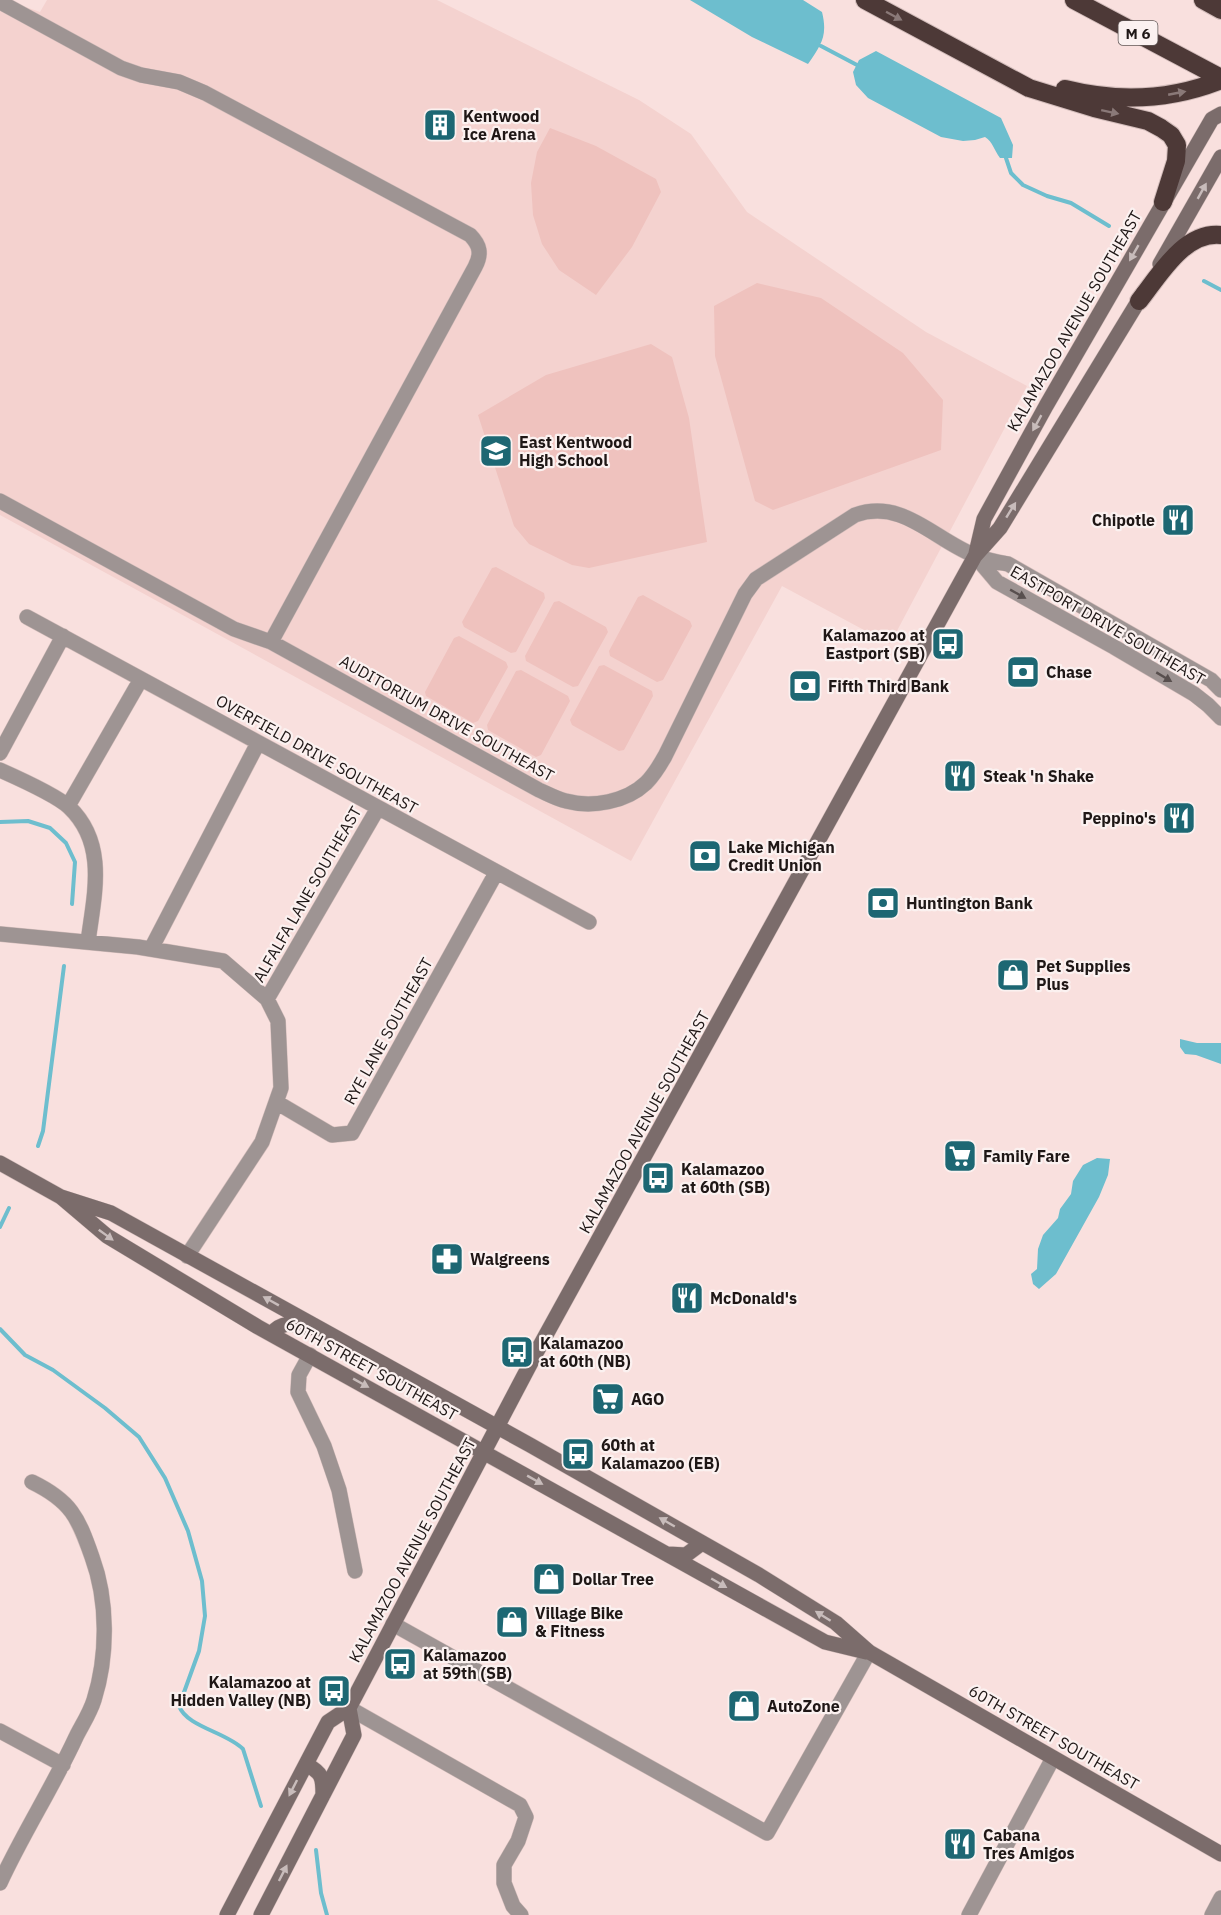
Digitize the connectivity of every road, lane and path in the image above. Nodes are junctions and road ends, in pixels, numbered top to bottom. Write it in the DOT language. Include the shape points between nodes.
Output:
graph roads {
  1 [pos="865,0"];
  2 [pos="1074,0"];
  3 [pos="1203,0"];
  4 [pos="0,2"];
  5 [pos="1221,10"];
  6 [pos="959,51"];
  7 [pos="1221,79"];
  8 [pos="1221,114"];
  9 [pos="1221,157"];
  10 [pos="1163,202"];
  11 [pos="1221,235"];
  12 [pos="1139,301"];
  13 [pos="0,501"];
  14 [pos="975,556"];
  15 [pos="27,617"];
  16 [pos="63,636"];
  17 [pos="271,642"];
  18 [pos="141,679"];
  19 [pos="1221,690"];
  20 [pos="1221,718"];
  21 [pos="258,743"];
  22 [pos="0,753"];
  23 [pos="0,770"];
  24 [pos="68,806"];
  25 [pos="378,808"];
  26 [pos="496,873"];
  27 [pos="589,922"];
  28 [pos="0,934"];
  29 [pos="88,942"];
  30 [pos="151,949"];
  31 [pos="267,999"];
  32 [pos="276,1102"];
  33 [pos="0,1163"];
  34 [pos="61,1197"];
  35 [pos="187,1256"];
  36 [pos="326,1331"];
  37 [pos="272,1334"];
  38 [pos="310,1355"];
  39 [pos="497,1426"];
  40 [pos="484,1452"];
  41 [pos="32,1482"];
  42 [pos="702,1543"];
  43 [pos="668,1554"];
  44 [pos="355,1571"];
  45 [pos="393,1624"];
  46 [pos="869,1653"];
  47 [pos="349,1708"];
  48 [pos="0,1731"];
  49 [pos="1053,1758"];
  50 [pos="306,1764"];
  51 [pos="63,1766"];
  52 [pos="323,1795"];
  53 [pos="1221,1854"];
  54 [pos="0,1882"];
  55 [pos="241,1888"];
  56 [pos="1221,1898"];
  57 [pos="227,1915"];
  58 [pos="237,1915"];
  59 [pos="261,1915"];
  60 [pos="521,1915"];
  61 [pos="969,1915"];
  62 [pos="1212,1915"];
  1 -- 6 [label="highway, one-way"];
  2 -- 7 [label="highway, M 6"];
  3 -- 5 [label="highway"];
  4 -- 17 [label="street" via="121,68 205,93 470,235 477,243 480,251 475,267"];
  6 -- 7 [label="highway, one-way" via="1049,86 1130,99 1200,88"];
  6 -- 10 [label="highway, one-way" via="1036,91 1148,121 1167,132 1175,139 1177,153"];
  8 -- 10 [label="main road, KALAMAZOO AVENUE SOUTHEAST" via="1212,119"];
  12 -- 9 [label="main road, KALAMAZOO AVENUE SOUTHEAST, one-way"];
  10 -- 14 [label="main road, KALAMAZOO AVENUE SOUTHEAST, one-way" via="984,519"];
  11 -- 12 [label="highway" via="1200,238 1179,251"];
  14 -- 12 [label="main road, KALAMAZOO AVENUE SOUTHEAST, one-way" via="1000,528"];
  13 -- 17 [label="street, AUDITORIUM DRIVE SOUTHEAST" via="234,629"];
  14 -- 17 [label="street, AUDITORIUM DRIVE SOUTHEAST" via="903,516 874,509 855,515 764,572 745,594 660,765 641,787 599,803 565,801 539,790"];
  14 -- 19 [label="street, EASTPORT DRIVE SOUTHEAST" via="1008,564 1211,680"];
  14 -- 20 [label="street, EASTPORT DRIVE SOUTHEAST, one-way" via="997,582 1194,694"];
  14 -- 39 [label="main road, KALAMAZOO AVENUE SOUTHEAST"];
  15 -- 16 [label="street, OVERFIELD DRIVE SOUTHEAST"];
  16 -- 18 [label="street, OVERFIELD DRIVE SOUTHEAST"];
  16 -- 22 [label="street"];
  18 -- 21 [label="street, OVERFIELD DRIVE SOUTHEAST"];
  18 -- 24 [label="street"];
  21 -- 25 [label="street, OVERFIELD DRIVE SOUTHEAST"];
  21 -- 30 [label="street"];
  23 -- 24 [label="street"];
  24 -- 29 [label="street" via="86,826 95,853"];
  25 -- 26 [label="street, OVERFIELD DRIVE SOUTHEAST"];
  25 -- 31 [label="street, ALFALFA LANE SOUTHEAST"];
  26 -- 27 [label="street, OVERFIELD DRIVE SOUTHEAST"];
  26 -- 32 [label="street, RYE LANE SOUTHEAST" via="352,1132 332,1135"];
  28 -- 29 [label="street"];
  29 -- 30 [label="street"];
  30 -- 31 [label="street" via="223,961"];
  31 -- 32 [label="street" via="278,1021 281,1088"];
  32 -- 35 [label="street" via="262,1142"];
  33 -- 34 [label="main road, 60TH STREET SOUTHEAST"];
  34 -- 35 [label="main road, 60TH STREET SOUTHEAST" via="111,1213"];
  34 -- 37 [label="main road, 60TH STREET SOUTHEAST, one-way" via="107,1236"];
  36 -- 35 [label="main road, 60TH STREET SOUTHEAST, one-way"];
  36 -- 37 [label="main road" via="283,1324"];
  36 -- 39 [label="main road, 60TH STREET SOUTHEAST"];
  37 -- 38 [label="main road, 60TH STREET SOUTHEAST"];
  38 -- 40 [label="main road, 60TH STREET SOUTHEAST, one-way"];
  38 -- 44 [label="street" via="299,1375 298,1392 324,1446 339,1490"];
  39 -- 40 [label="main road, KALAMAZOO AVENUE SOUTHEAST"];
  42 -- 39 [label="main road, 60TH STREET SOUTHEAST, one-way"];
  40 -- 43 [label="main road, 60TH STREET SOUTHEAST, one-way"];
  40 -- 45 [label="main road, KALAMAZOO AVENUE SOUTHEAST"];
  41 -- 51 [label="street" via="56,1495 76,1517 97,1570 103,1605 103,1656 94,1701"];
  42 -- 43 [label="main road" via="686,1555"];
  46 -- 42 [label="main road, 60TH STREET SOUTHEAST, one-way" via="836,1623"];
  43 -- 46 [label="main road, 60TH STREET SOUTHEAST, one-way" via="825,1642"];
  45 -- 46 [label="street" via="767,1833"];
  45 -- 47 [label="main road, KALAMAZOO AVENUE SOUTHEAST"];
  46 -- 49 [label="main road, 60TH STREET SOUTHEAST"];
  47 -- 50 [label="main road, KALAMAZOO AVENUE SOUTHEAST" via="328,1722"];
  47 -- 52 [label="main road" via="354,1735"];
  47 -- 60 [label="street" via="520,1804 526,1817 504,1865 504,1883"];
  48 -- 51 [label="street"];
  49 -- 53 [label="main road, 60TH STREET SOUTHEAST"];
  49 -- 61 [label="street"];
  50 -- 52 [label="main road" via="320,1773"];
  50 -- 55 [label="main road, KALAMAZOO AVENUE SOUTHEAST, one-way"];
  51 -- 54 [label="street"];
  59 -- 52 [label="main road, one-way"];
  55 -- 57 [label="main road, KALAMAZOO AVENUE SOUTHEAST"];
  55 -- 58 [label="main road"];
  56 -- 62 [label="street"];
}
